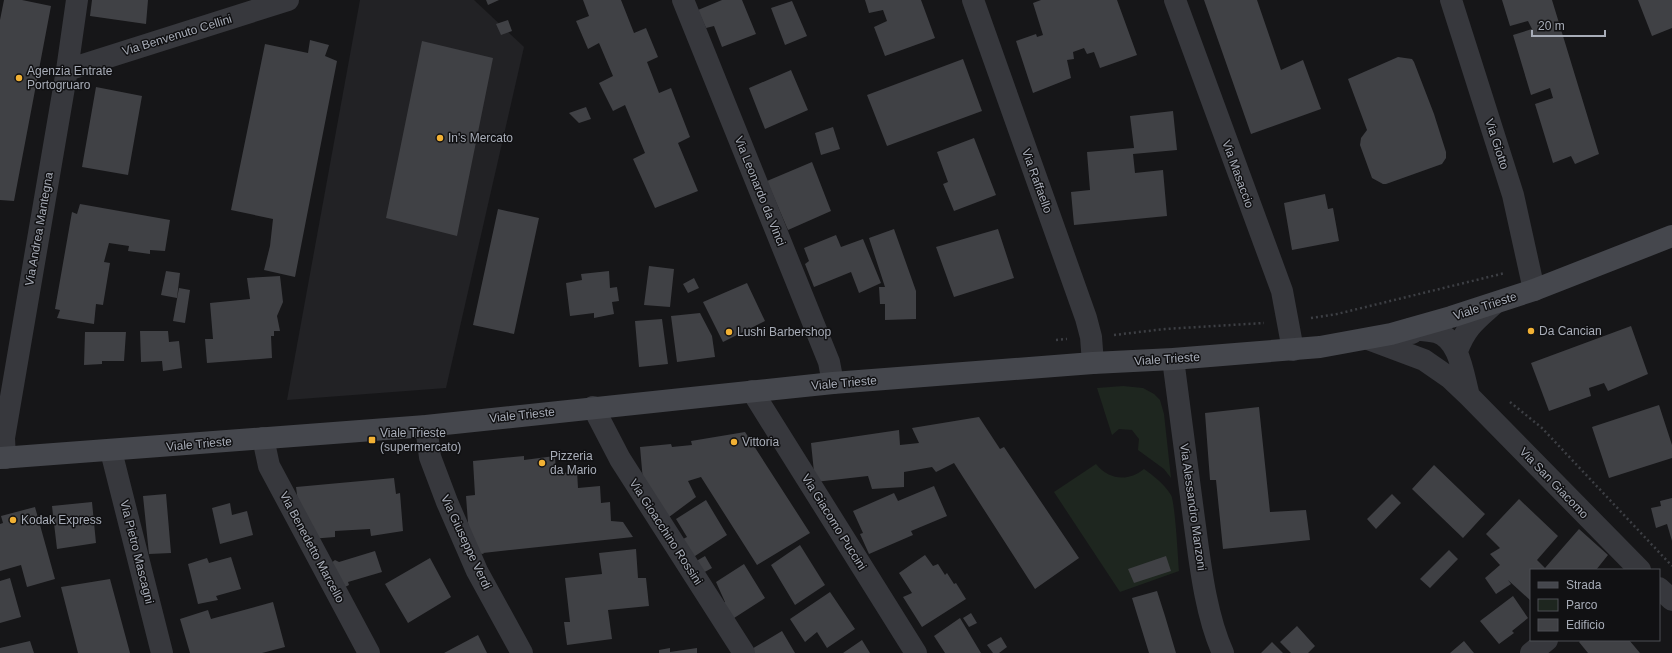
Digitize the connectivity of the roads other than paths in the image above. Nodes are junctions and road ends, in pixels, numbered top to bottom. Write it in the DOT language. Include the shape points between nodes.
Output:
graph roads {
  1 [pos="77,0"];
  2 [pos="288,0"];
  3 [pos="683,0"];
  4 [pos="973,0"];
  5 [pos="1175,0"];
  6 [pos="1451,0"];
  7 [pos="67,70"];
  8 [pos="1672,236"];
  9 [pos="1534,290"];
  10 [pos="1494,304"];
  11 [pos="1410,329"];
  12 [pos="1368,339"];
  13 [pos="1293,350"];
  14 [pos="1457,351"];
  15 [pos="1173,359"];
  16 [pos="1424,360"];
  17 [pos="1093,363"];
  18 [pos="833,383"];
  19 [pos="752,391"];
  20 [pos="1469,396"];
  21 [pos="593,408"];
  22 [pos="426,426"];
  23 [pos="263,438"];
  24 [pos="111,451"];
  25 [pos="2,458"];
  26 [pos="1635,569"];
  27 [pos="1660,589"];
  28 [pos="1672,600"];
  29 [pos="1546,641"];
  30 [pos="162,653"];
  31 [pos="369,653"];
  32 [pos="522,653"];
  33 [pos="744,653"];
  34 [pos="916,653"];
  35 [pos="1223,653"];
  36 [pos="1531,653"];
  1 -- 7 [label="street, Via Andrea Mantegna"];
  2 -- 7 [label="street, Via Benvenuto Cellini"];
  3 -- 18 [label="street, Via Leonardo da Vinci" via="829,362"];
  4 -- 17 [label="street, Via Raffaello" via="1086,318 1091,337"];
  5 -- 13 [label="street, Via Masaccio" via="1282,291"];
  6 -- 9 [label="street, Via Giotto" via="1513,195"];
  7 -- 25 [label="street, Via Andrea Mantegna"];
  8 -- 9 [label="main road, Viale Trieste"];
  9 -- 10 [label="main road, Viale Trieste"];
  10 -- 11 [label="main road, Viale Trieste"];
  10 -- 14 [label="street" via="1463,334"];
  11 -- 12 [label="main road, Viale Trieste"];
  11 -- 14 [label="street, Via San Giacomo" via="1436,332 1446,338"];
  11 -- 16 [label="street, Via San Giacomo" via="1415,347"];
  12 -- 13 [label="main road, Viale Trieste"];
  12 -- 16 [label="street, Via San Giacomo"];
  13 -- 15 [label="main road, Viale Trieste"];
  14 -- 20 [label="street, Via San Giacomo"];
  15 -- 17 [label="main road, Viale Trieste"];
  15 -- 35 [label="street, Via Alessandro Manzoni" via="1200,557 1209,606"];
  16 -- 20 [label="street, Via San Giacomo" via="1450,378"];
  17 -- 18 [label="main road, Viale Trieste"];
  18 -- 19 [label="main road, Viale Trieste"];
  19 -- 21 [label="main road, Viale Trieste"];
  19 -- 34 [label="street, Via Giacomo Puccini"];
  20 -- 26 [label="street, Via San Giacomo"];
  21 -- 22 [label="main road, Viale Trieste"];
  21 -- 33 [label="street, Via Gioacchino Rossini" via="620,459"];
  22 -- 23 [label="main road, Viale Trieste"];
  22 -- 32 [label="street, Via Giuseppe Verdi" via="430,457 447,502 477,571"];
  23 -- 24 [label="main road, Viale Trieste"];
  23 -- 31 [label="street, Via Benedetto Marcello" via="269,466"];
  24 -- 25 [label="main road, Viale Trieste"];
  24 -- 30 [label="street, Via Pietro Mascagni"];
  27 -- 28 [label="street"];
  29 -- 36 [label="street"];
}
